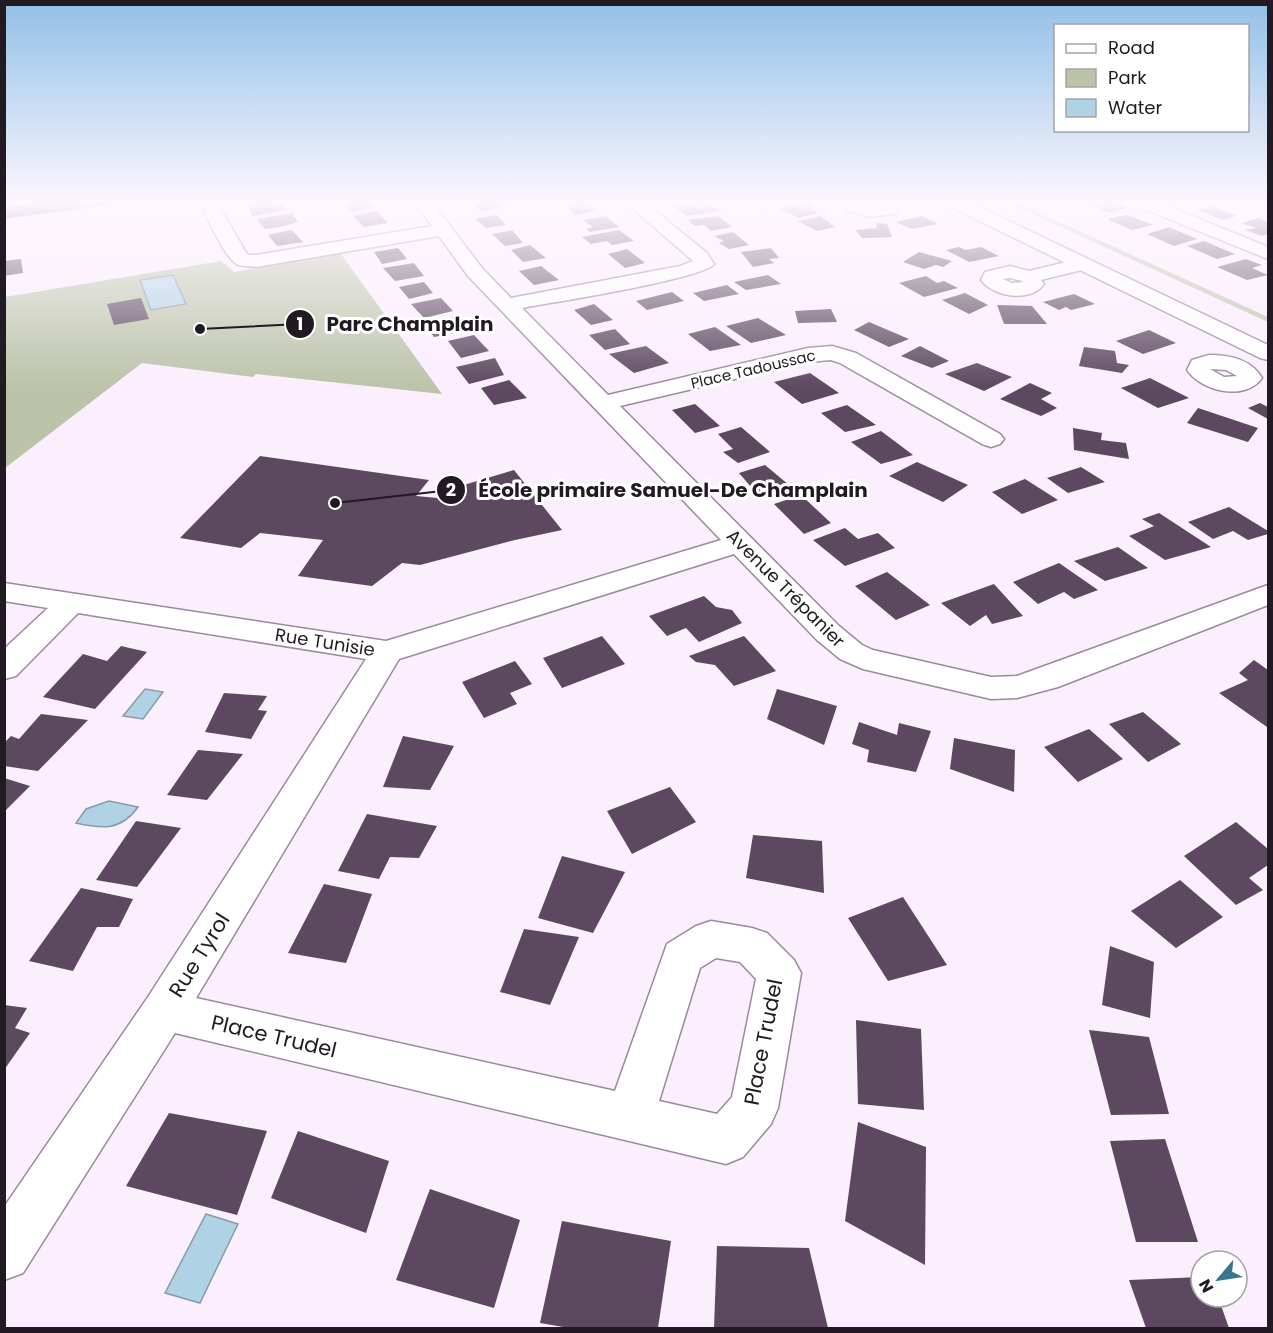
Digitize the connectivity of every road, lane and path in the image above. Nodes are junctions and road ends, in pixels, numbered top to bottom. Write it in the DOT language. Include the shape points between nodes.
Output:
graph roads {
  1 [pos="468,263"];
  2 [pos="704,263"];
  3 [pos="1120,263"];
  4 [pos="1083,264"];
  5 [pos="1029,277"];
  6 [pos="507,305"];
  7 [pos="1269,332"];
  8 [pos="1269,353"];
  9 [pos="1269,360"];
  10 [pos="1241,368"];
  11 [pos="603,403"];
  12 [pos="991,439"];
  13 [pos="741,543"];
  14 [pos="4,592"];
  15 [pos="1269,594"];
  16 [pos="71,603"];
  17 [pos="387,652"];
  18 [pos="4,668"];
  19 [pos="164,1011"];
  20 [pos="630,1117"];
  21 [pos="4,1254"];
  1 -- 6 [label="street, Avenue Trépanier"];
  2 -- 6 [label="street" via="684,271"];
  3 -- 7 [label="street"];
  4 -- 5 [label="street"];
  4 -- 8 [label="street"];
  6 -- 11 [label="street, Avenue Trépanier"];
  9 -- 10 [label="street"];
  11 -- 12 [label="street, Place Tadoussac" via="808,355 832,353 848,358"];
  11 -- 13 [label="street, Avenue Trépanier"];
  13 -- 15 [label="street, Avenue Trépanier" via="851,652 875,662 991,688 1017,687 1046,679"];
  13 -- 17 [label="street, Rue Tunisie"];
  14 -- 16 [label="street, Rue Tunisie"];
  16 -- 17 [label="street, Rue Tunisie"];
  16 -- 18 [label="street"];
  17 -- 19 [label="street, Rue Tyrol"];
  19 -- 20 [label="street, Place Trudel"];
  19 -- 21 [label="street, Rue Tyrol"];
}
